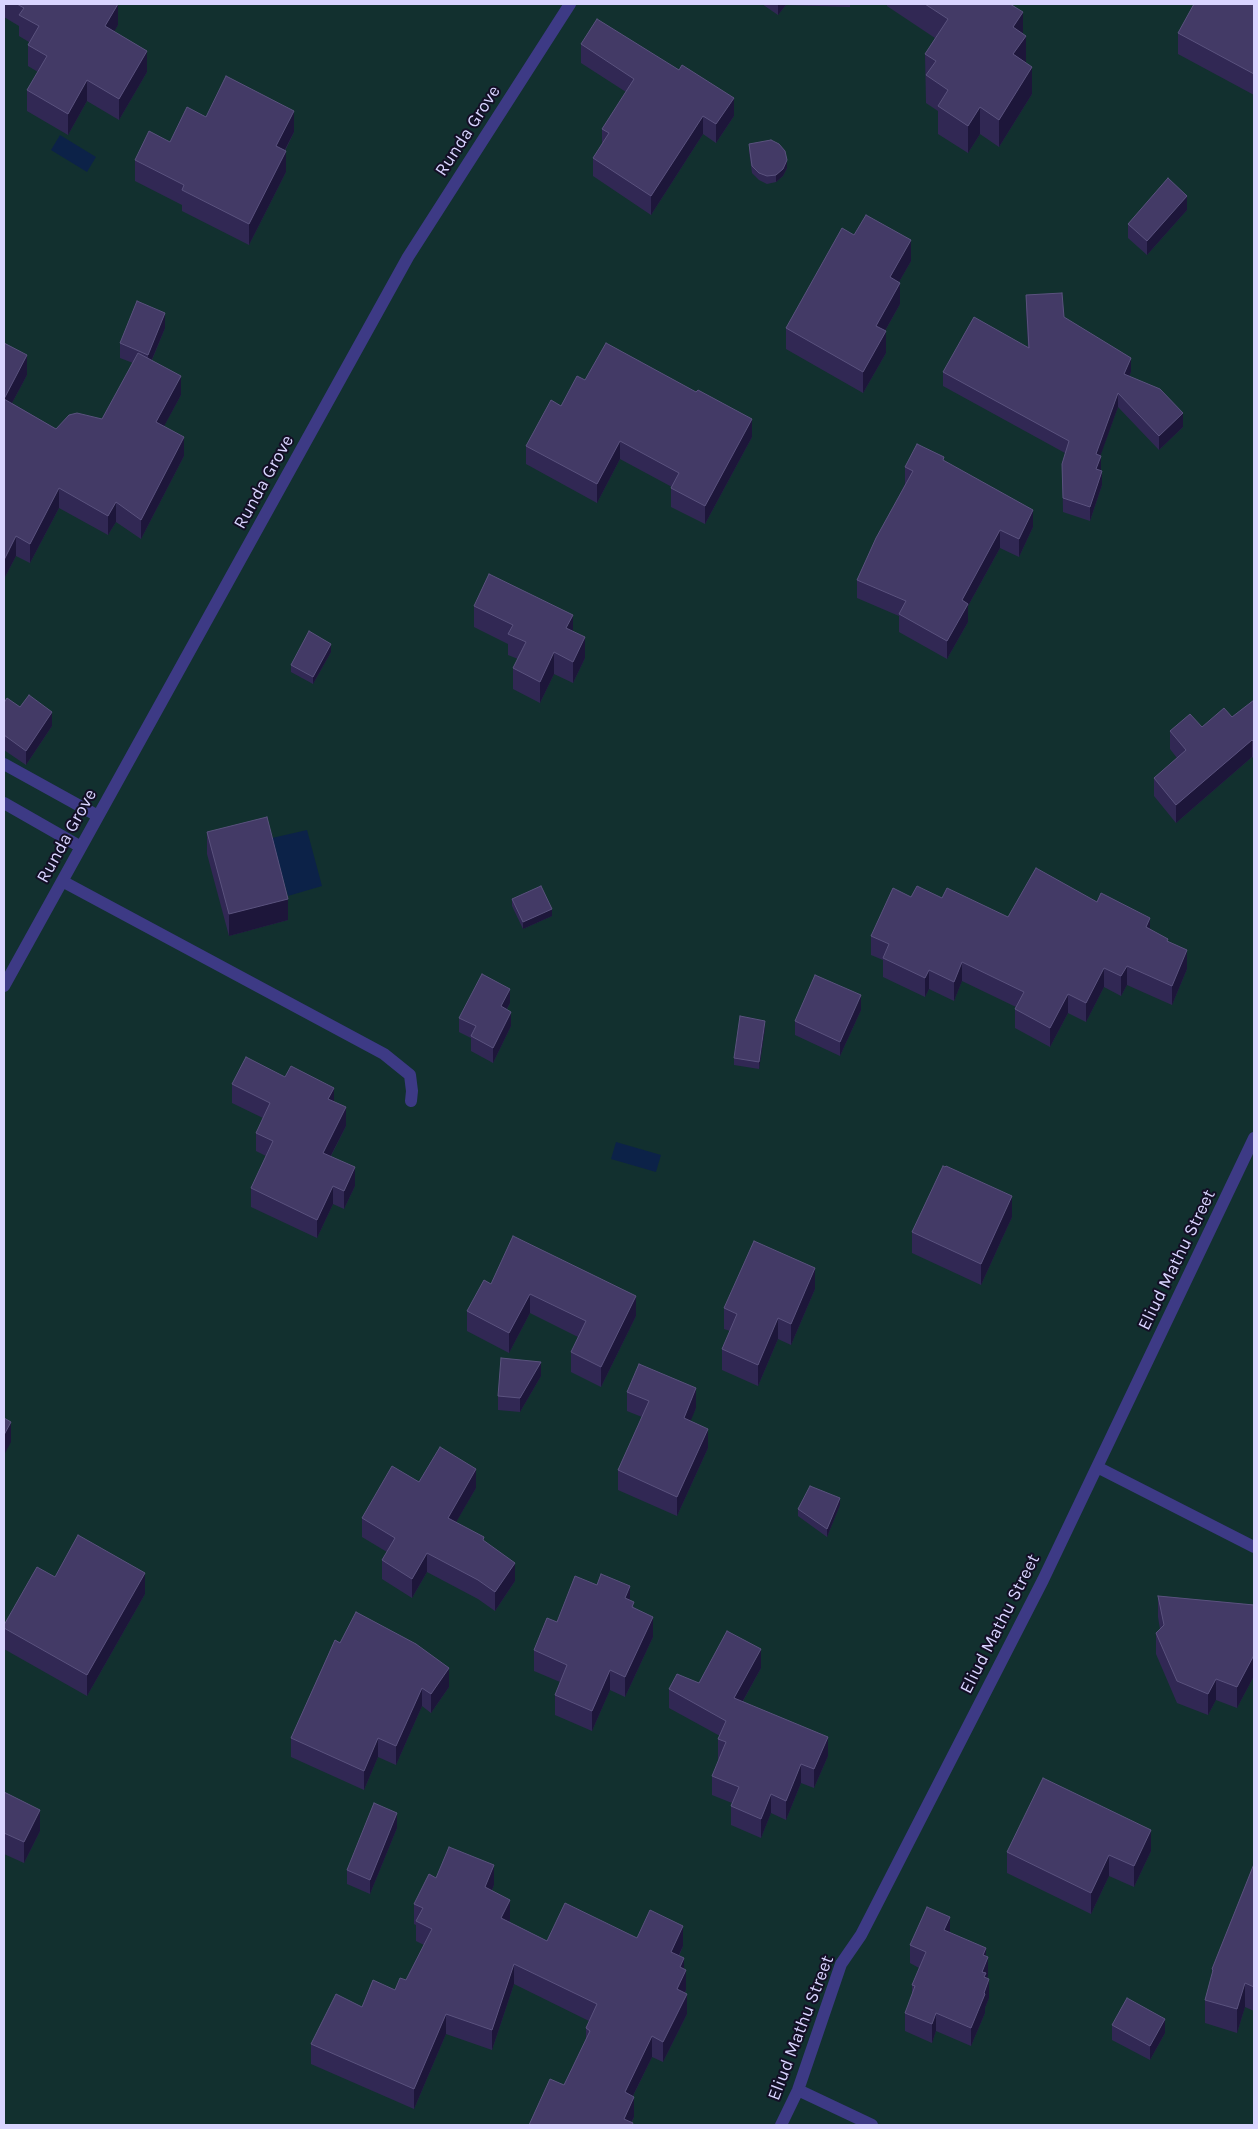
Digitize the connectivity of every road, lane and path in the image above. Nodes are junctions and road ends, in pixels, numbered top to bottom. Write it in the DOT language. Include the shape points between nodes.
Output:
graph roads {
  1 [pos="570,4"];
  2 [pos="4,764"];
  3 [pos="4,804"];
  4 [pos="98,816"];
  5 [pos="81,847"];
  6 [pos="62,881"];
  7 [pos="4,986"];
  8 [pos="410,1101"];
  9 [pos="1254,1138"];
  10 [pos="1097,1467"];
  11 [pos="1254,1547"];
  12 [pos="798,2090"];
  13 [pos="781,2125"];
  14 [pos="872,2125"];
  1 -- 4 [label="street, Runda Grove" via="408,257"];
  2 -- 4 [label="street"];
  3 -- 5 [label="street"];
  4 -- 5 [label="street, Runda Grove"];
  5 -- 6 [label="street, Runda Grove"];
  6 -- 7 [label="street, Runda Grove"];
  6 -- 8 [label="street" via="384,1054 410,1075"];
  9 -- 10 [label="street, Eliud Mathu Street"];
  10 -- 11 [label="street"];
  10 -- 12 [label="street, Eliud Mathu Street" via="1043,1580 865,1926 841,1964"];
  12 -- 13 [label="street, Eliud Mathu Street"];
  12 -- 14 [label="street"];
}
